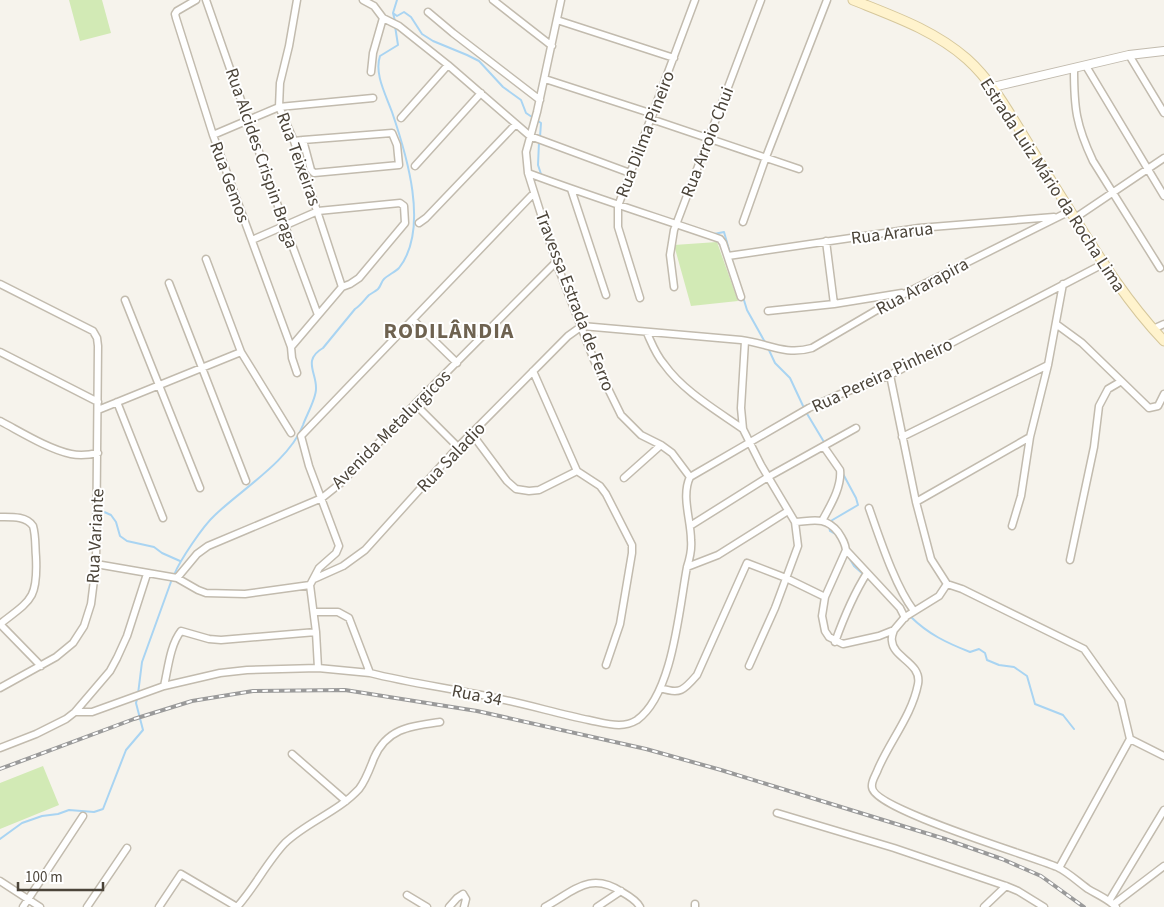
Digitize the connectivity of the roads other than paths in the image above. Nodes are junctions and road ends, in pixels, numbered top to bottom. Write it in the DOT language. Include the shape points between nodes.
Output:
graph roads {
  1 [pos="196,0"];
  2 [pos="206,0"];
  3 [pos="297,0"];
  4 [pos="363,0"];
  5 [pos="493,0"];
  6 [pos="561,0"];
  7 [pos="695,0"];
  8 [pos="761,0"];
  9 [pos="827,0"];
  10 [pos="853,0"];
  11 [pos="376,3"];
  12 [pos="500,3"];
  13 [pos="428,12"];
  14 [pos="383,18"];
  15 [pos="557,20"];
  16 [pos="552,46"];
  17 [pos="1164,51"];
  18 [pos="1129,56"];
  19 [pos="674,58"];
  20 [pos="448,65"];
  21 [pos="1086,66"];
  22 [pos="1074,69"];
  23 [pos="371,72"];
  24 [pos="544,79"];
  25 [pos="993,87"];
  26 [pos="481,93"];
  27 [pos="373,98"];
  28 [pos="540,100"];
  29 [pos="279,107"];
  30 [pos="1164,113"];
  31 [pos="652,116"];
  32 [pos="401,118"];
  33 [pos="248,120"];
  34 [pos="515,125"];
  35 [pos="213,135"];
  36 [pos="531,137"];
  37 [pos="709,139"];
  38 [pos="303,140"];
  39 [pos="294,141"];
  40 [pos="766,157"];
  41 [pos="1164,158"];
  42 [pos="415,166"];
  43 [pos="799,168"];
  44 [pos="1147,170"];
  45 [pos="528,173"];
  46 [pos="630,173"];
  47 [pos="571,190"];
  48 [pos="534,193"];
  49 [pos="1113,193"];
  50 [pos="1164,196"];
  51 [pos="618,204"];
  52 [pos="318,211"];
  53 [pos="1072,215"];
  54 [pos="1058,216"];
  55 [pos="742,222"];
  56 [pos="419,223"];
  57 [pos="676,224"];
  58 [pos="285,226"];
  59 [pos="252,240"];
  60 [pos="826,241"];
  61 [pos="728,256"];
  62 [pos="206,259"];
  63 [pos="556,262"];
  64 [pos="1103,264"];
  65 [pos="1160,268"];
  66 [pos="169,283"];
  67 [pos="0,284"];
  68 [pos="1063,284"];
  69 [pos="674,286"];
  70 [pos="342,287"];
  71 [pos="906,293"];
  72 [pos="606,295"];
  73 [pos="741,296"];
  74 [pos="640,298"];
  75 [pos="125,300"];
  76 [pos="834,304"];
  77 [pos="768,311"];
  78 [pos="318,315"];
  79 [pos="413,320"];
  80 [pos="1056,324"];
  81 [pos="1164,324"];
  82 [pos="582,326"];
  83 [pos="1153,329"];
  84 [pos="647,333"];
  85 [pos="745,341"];
  86 [pos="1164,341"];
  87 [pos="291,346"];
  88 [pos="0,352"];
  89 [pos="241,352"];
  90 [pos="456,362"];
  91 [pos="1048,366"];
  92 [pos="202,368"];
  93 [pos="533,371"];
  94 [pos="297,373"];
  95 [pos="890,375"];
  96 [pos="1120,382"];
  97 [pos="158,385"];
  98 [pos="1164,394"];
  99 [pos="98,402"];
  100 [pos="117,402"];
  101 [pos="415,404"];
  102 [pos="98,410"];
  103 [pos="0,421"];
  104 [pos="856,428"];
  105 [pos="743,429"];
  106 [pos="291,434"];
  107 [pos="472,434"];
  108 [pos="902,437"];
  109 [pos="1030,438"];
  110 [pos="749,443"];
  111 [pos="661,445"];
  112 [pos="826,445"];
  113 [pos="458,448"];
  114 [pos="98,453"];
  115 [pos="577,471"];
  116 [pos="690,477"];
  117 [pos="768,477"];
  118 [pos="624,478"];
  119 [pos="246,481"];
  120 [pos="200,488"];
  121 [pos="322,498"];
  122 [pos="916,502"];
  123 [pos="869,508"];
  124 [pos="788,511"];
  125 [pos="0,517"];
  126 [pos="163,518"];
  127 [pos="822,521"];
  128 [pos="794,522"];
  129 [pos="690,526"];
  130 [pos="1012,526"];
  131 [pos="846,550"];
  132 [pos="1070,560"];
  133 [pos="96,564"];
  134 [pos="687,568"];
  135 [pos="868,573"];
  136 [pos="147,574"];
  137 [pos="177,578"];
  138 [pos="786,578"];
  139 [pos="314,579"];
  140 [pos="948,584"];
  141 [pos="310,586"];
  142 [pos="825,597"];
  143 [pos="314,612"];
  144 [pos="914,612"];
  145 [pos="905,618"];
  146 [pos="0,624"];
  147 [pos="894,630"];
  148 [pos="316,632"];
  149 [pos="836,642"];
  150 [pos="606,665"];
  151 [pos="41,666"];
  152 [pos="749,666"];
  153 [pos="318,668"];
  154 [pos="370,673"];
  155 [pos="164,686"];
  156 [pos="0,688"];
  157 [pos="661,688"];
  158 [pos="74,712"];
  159 [pos="440,722"];
  160 [pos="1130,739"];
  161 [pos="0,748"];
  162 [pos="292,754"];
  163 [pos="1164,756"];
  164 [pos="346,801"];
  165 [pos="1164,810"];
  166 [pos="777,813"];
  167 [pos="83,816"];
  168 [pos="127,848"];
  169 [pos="1164,866"];
  170 [pos="1059,868"];
  171 [pos="0,881"];
  172 [pos="1006,886"];
  173 [pos="621,891"];
  174 [pos="407,895"];
  175 [pos="28,900"];
  176 [pos="1113,904"];
  177 [pos="24,907"];
  178 [pos="40,907"];
  179 [pos="87,907"];
  180 [pos="159,907"];
  181 [pos="237,907"];
  182 [pos="427,907"];
  183 [pos="449,907"];
  184 [pos="464,907"];
  185 [pos="545,907"];
  186 [pos="596,907"];
  187 [pos="640,907"];
  188 [pos="984,907"];
  189 [pos="1044,907"];
  1 -- 35 [label="street, Rua Gemos" via="175,14"];
  2 -- 33 [label="street, Rua Alcides Crispin Braga"];
  3 -- 29 [label="street, Rua Teixeiras" via="280,83"];
  4 -- 11 [label="street"];
  5 -- 12 [label="street"];
  6 -- 15 [label="street, Travessa Estrada de Ferro"];
  7 -- 19 [label="street, Rua Dilma Pineiro"];
  8 -- 37 [label="street, Rua Arroio Chui"];
  9 -- 40 [label="street"];
  10 -- 25 [label="main road, Estrada Luiz Mário da Rocha Lima" via="947,43"];
  11 -- 14 [label="street"];
  12 -- 16 [label="street"];
  13 -- 28 [label="street"];
  14 -- 20 [label="street" via="399,26"];
  14 -- 23 [label="street"];
  15 -- 16 [label="street, Travessa Estrada de Ferro"];
  15 -- 19 [label="street"];
  16 -- 24 [label="street, Travessa Estrada de Ferro"];
  17 -- 18 [label="street"];
  18 -- 21 [label="street"];
  18 -- 30 [label="street"];
  19 -- 31 [label="street, Rua Dilma Pineiro"];
  20 -- 26 [label="street"];
  20 -- 32 [label="street"];
  21 -- 22 [label="street"];
  21 -- 44 [label="street"];
  22 -- 25 [label="street"];
  22 -- 49 [label="street" via="1078,125 1093,161"];
  24 -- 28 [label="street, Travessa Estrada de Ferro"];
  24 -- 31 [label="street"];
  25 -- 53 [label="main road, Estrada Luiz Mário da Rocha Lima"];
  26 -- 34 [label="street"];
  26 -- 42 [label="street"];
  27 -- 29 [label="street"];
  28 -- 36 [label="street, Travessa Estrada de Ferro"];
  29 -- 33 [label="street"];
  29 -- 39 [label="street, Rua Teixeiras"];
  31 -- 37 [label="street"];
  31 -- 46 [label="street, Rua Dilma Pineiro"];
  33 -- 35 [label="street"];
  33 -- 58 [label="street, Rua Alcides Crispin Braga"];
  34 -- 36 [label="street"];
  34 -- 56 [label="street"];
  35 -- 59 [label="street, Rua Gemos"];
  36 -- 45 [label="street, Travessa Estrada de Ferro" via="526,152"];
  36 -- 46 [label="street"];
  37 -- 40 [label="street"];
  37 -- 57 [label="street, Rua Arroio Chui"];
  38 -- 38 [label="street" via="393,133 399,166 314,173"];
  38 -- 39 [label="street"];
  39 -- 52 [label="street, Rua Teixeiras"];
  40 -- 43 [label="street"];
  40 -- 55 [label="street"];
  41 -- 44 [label="street, Rua Ararapira"];
  44 -- 49 [label="street, Rua Ararapira"];
  44 -- 50 [label="street"];
  45 -- 47 [label="street"];
  45 -- 48 [label="street, Travessa Estrada de Ferro"];
  46 -- 51 [label="street, Rua Dilma Pineiro"];
  47 -- 51 [label="street"];
  47 -- 72 [label="street"];
  48 -- 63 [label="street, Travessa Estrada de Ferro"];
  48 -- 79 [label="street"];
  49 -- 53 [label="street, Rua Ararapira"];
  49 -- 65 [label="street"];
  51 -- 57 [label="street"];
  51 -- 74 [label="street, Rua Dilma Pineiro" via="618,227"];
  52 -- 58 [label="street"];
  52 -- 70 [label="street, Rua Teixeiras"];
  52 -- 70 [label="street" via="400,203 404,206 405,223 359,278"];
  53 -- 54 [label="street, Rua Ararapira"];
  53 -- 64 [label="main road, Estrada Luiz Mário da Rocha Lima"];
  54 -- 60 [label="street, Rua Ararua" via="919,228"];
  54 -- 71 [label="street, Rua Ararapira"];
  57 -- 61 [label="street" via="720,239"];
  57 -- 69 [label="street, Rua Arroio Chui" via="670,255"];
  58 -- 59 [label="street"];
  58 -- 78 [label="street, Rua Alcides Crispin Braga"];
  59 -- 87 [label="street, Rua Gemos"];
  60 -- 61 [label="street, Rua Ararua"];
  60 -- 76 [label="street"];
  61 -- 73 [label="street"];
  62 -- 89 [label="street"];
  63 -- 82 [label="street, Travessa Estrada de Ferro"];
  63 -- 90 [label="street, Avenida Metalurgicos"];
  64 -- 68 [label="street, Rua Pereira Pinheiro"];
  64 -- 83 [label="main road, Estrada Luiz Mário da Rocha Lima"];
  66 -- 92 [label="street"];
  67 -- 99 [label="street, Rua Variante" via="93,331 97,338"];
  68 -- 80 [label="street"];
  68 -- 95 [label="street, Rua Pereira Pinheiro"];
  70 -- 78 [label="street"];
  71 -- 76 [label="street"];
  71 -- 85 [label="street, Rua Ararapira" via="812,348 789,351"];
  75 -- 97 [label="street"];
  76 -- 77 [label="street"];
  78 -- 87 [label="street"];
  79 -- 90 [label="street"];
  79 -- 121 [label="street" via="301,436"];
  80 -- 91 [label="street"];
  80 -- 96 [label="street" via="1082,343"];
  81 -- 83 [label="street"];
  82 -- 84 [label="street, Rua Ararapira"];
  82 -- 93 [label="street, Rua Saladio"];
  82 -- 111 [label="street, Travessa Estrada de Ferro" via="594,360 621,416 641,435"];
  83 -- 86 [label="main road, Estrada Luiz Mário da Rocha Lima"];
  84 -- 85 [label="street, Rua Ararapira"];
  84 -- 105 [label="street" via="674,377"];
  85 -- 105 [label="street"];
  87 -- 94 [label="street, Rua Gemos"];
  88 -- 99 [label="street"];
  89 -- 92 [label="street"];
  89 -- 106 [label="street"];
  90 -- 101 [label="street, Avenida Metalurgicos"];
  91 -- 108 [label="street"];
  91 -- 109 [label="street"];
  92 -- 97 [label="street"];
  92 -- 119 [label="street"];
  93 -- 107 [label="street, Rua Saladio"];
  93 -- 115 [label="street"];
  95 -- 108 [label="street"];
  95 -- 110 [label="street, Rua Pereira Pinheiro" via="810,408"];
  96 -- 98 [label="street" via="1149,408 1158,406"];
  96 -- 132 [label="street" via="1108,389 1099,406 1094,447"];
  97 -- 100 [label="street"];
  97 -- 120 [label="street"];
  99 -- 102 [label="street, Rua Variante"];
  100 -- 102 [label="street"];
  100 -- 126 [label="street"];
  101 -- 113 [label="street"];
  101 -- 121 [label="street, Avenida Metalurgicos" via="342,482"];
  102 -- 114 [label="street, Rua Variante"];
  103 -- 114 [label="street" via="71,454"];
  104 -- 112 [label="street"];
  105 -- 110 [label="street"];
  107 -- 113 [label="street, Rua Saladio"];
  107 -- 115 [label="street" via="516,489 539,490"];
  108 -- 122 [label="street"];
  109 -- 122 [label="street"];
  109 -- 130 [label="street" via="1024,483"];
  110 -- 116 [label="street, Rua Pereira Pinheiro"];
  110 -- 117 [label="street"];
  111 -- 116 [label="street, Travessa Estrada de Ferro" via="672,453"];
  111 -- 118 [label="street"];
  112 -- 117 [label="street"];
  112 -- 127 [label="street" via="840,474 835,495"];
  113 -- 139 [label="street, Rua Saladio" via="365,550 343,566"];
  114 -- 133 [label="street, Rua Variante"];
  115 -- 150 [label="street" via="600,486 606,494 632,545 620,624"];
  116 -- 129 [label="street" via="686,488"];
  117 -- 124 [label="street"];
  117 -- 129 [label="street"];
  121 -- 137 [label="street, Avenida Metalurgicos" via="208,546"];
  121 -- 139 [label="street" via="339,546 319,568"];
  122 -- 140 [label="street" via="931,558"];
  123 -- 144 [label="street" via="906,601"];
  124 -- 128 [label="street"];
  124 -- 134 [label="street" via="718,555"];
  125 -- 146 [label="street" via="22,518 33,526 37,580 27,603"];
  127 -- 128 [label="street"];
  127 -- 131 [label="street" via="832,525 845,542"];
  128 -- 138 [label="street" via="798,546"];
  129 -- 134 [label="street" via="691,553"];
  131 -- 135 [label="street"];
  131 -- 142 [label="street"];
  133 -- 136 [label="street"];
  133 -- 151 [label="street, Rua Variante" via="91,604 84,626 73,643"];
  134 -- 157 [label="street" via="668,668"];
  135 -- 145 [label="street"];
  135 -- 149 [label="street" via="846,611"];
  136 -- 137 [label="street"];
  136 -- 158 [label="street" via="118,658"];
  137 -- 141 [label="street" via="206,593 245,594"];
  138 -- 142 [label="street"];
  138 -- 152 [label="street"];
  138 -- 157 [label="street" via="747,563 697,675 684,689 676,692"];
  139 -- 141 [label="street"];
  140 -- 144 [label="street" via="939,596"];
  140 -- 160 [label="street" via="1084,649 1121,701"];
  141 -- 143 [label="street"];
  142 -- 149 [label="street" via="822,623"];
  143 -- 148 [label="street"];
  143 -- 154 [label="street" via="338,612 349,618"];
  144 -- 145 [label="street"];
  145 -- 147 [label="street"];
  146 -- 151 [label="street"];
  147 -- 149 [label="street" via="851,643"];
  147 -- 170 [label="street" via="894,648 912,665 918,683 906,719 874,779 872,788 878,797 941,826"];
  148 -- 153 [label="street"];
  148 -- 155 [label="street" via="221,640 181,631"];
  151 -- 156 [label="street, Rua Variante"];
  153 -- 154 [label="street, Rua 34"];
  153 -- 155 [label="street" via="220,673"];
  154 -- 157 [label="street, Rua 34" via="620,725 630,724 640,717"];
  155 -- 158 [label="street" via="92,712"];
  158 -- 161 [label="street" via="53,726"];
  159 -- 164 [label="street" via="413,726 384,740 362,784"];
  160 -- 163 [label="street"];
  160 -- 170 [label="street"];
  162 -- 164 [label="street"];
  164 -- 181 [label="street" via="286,843"];
  165 -- 176 [label="street"];
  166 -- 172 [label="street"];
  167 -- 175 [label="street"];
  168 -- 179 [label="street"];
  169 -- 176 [label="street"];
  170 -- 176 [label="street"];
  171 -- 175 [label="street"];
  172 -- 188 [label="street"];
  172 -- 189 [label="street"];
  173 -- 185 [label="street" via="608,884 587,883"];
  173 -- 186 [label="street"];
  173 -- 187 [label="street"];
  174 -- 182 [label="street"];
  175 -- 177 [label="street"];
  175 -- 178 [label="street"];
  180 -- 181 [label="street" via="180,874"];
  183 -- 184 [label="street" via="463,894 466,900"];
}
